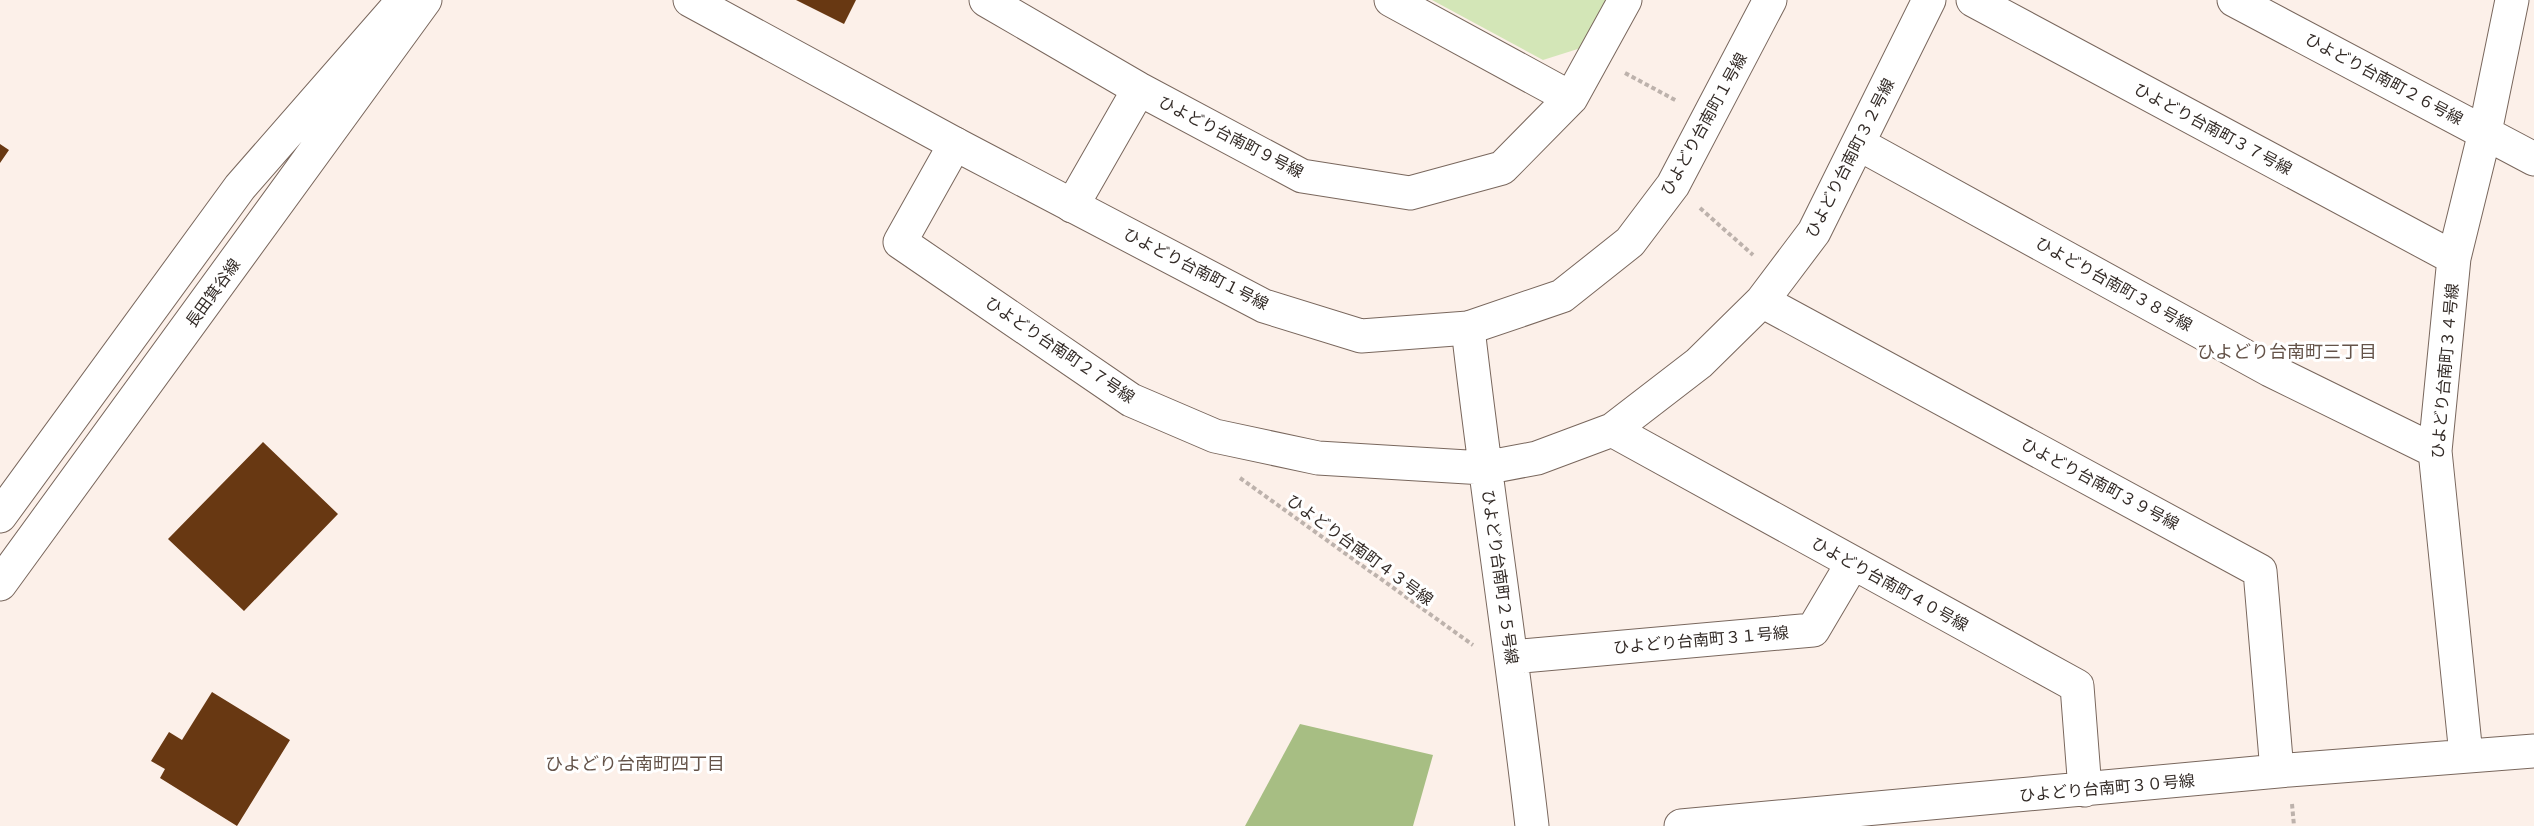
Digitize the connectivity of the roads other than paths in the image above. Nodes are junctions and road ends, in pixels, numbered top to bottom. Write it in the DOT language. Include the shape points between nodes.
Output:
graph roads {
  1 [pos="404,0"];
  2 [pos="425,0"];
  3 [pos="690,0"];
  4 [pos="986,0"];
  5 [pos="1391,0"];
  6 [pos="1625,0"];
  7 [pos="1770,0"];
  8 [pos="1929,0"];
  9 [pos="1973,0"];
  10 [pos="2234,0"];
  11 [pos="2508,2"];
  12 [pos="1019,8"];
  13 [pos="1139,89"];
  14 [pos="1571,98"];
  15 [pos="2485,132"];
  16 [pos="955,144"];
  17 [pos="1859,144"];
  18 [pos="2534,159"];
  19 [pos="1072,206"];
  20 [pos="2454,258"];
  21 [pos="1772,290"];
  22 [pos="1468,328"];
  23 [pos="1612,430"];
  24 [pos="2435,451"];
  25 [pos="1484,468"];
  26 [pos="0,516"];
  27 [pos="1852,564"];
  28 [pos="0,585"];
  29 [pos="1513,666"];
  30 [pos="2534,751"];
  31 [pos="2466,755"];
  32 [pos="2277,771"];
  33 [pos="2085,790"];
  34 [pos="1532,826"];
  35 [pos="1681,826"];
  1 -- 26 [label="street" via="240,187"];
  2 -- 28 [label="street, 長田箕谷線"];
  3 -- 16 [label="street, ひよどり台南町１号線"];
  4 -- 12 [label="street, ひよどり台南町９号線"];
  5 -- 14 [label="street"];
  6 -- 14 [label="street, ひよどり台南町９号線"];
  7 -- 22 [label="street, ひよどり台南町１号線" via="1673,185 1630,242 1562,296"];
  8 -- 17 [label="street, ひよどり台南町３２号線"];
  9 -- 20 [label="street, ひよどり台南町３７号線"];
  10 -- 15 [label="street, ひよどり台南町２６号線"];
  11 -- 15 [label="street, ひよどり台南町３４号線"];
  12 -- 13 [label="street, ひよどり台南町９号線"];
  13 -- 14 [label="street, ひよどり台南町９号線" via="1302,176 1410,193 1502,168"];
  13 -- 19 [label="street"];
  15 -- 18 [label="street, ひよどり台南町２６号線"];
  15 -- 20 [label="street, ひよどり台南町３４号線"];
  16 -- 19 [label="street, ひよどり台南町１号線"];
  16 -- 25 [label="street, ひよどり台南町２７号線" via="900,242 1131,400 1215,436 1318,458"];
  17 -- 21 [label="street, ひよどり台南町３２号線" via="1814,232"];
  17 -- 24 [label="street, ひよどり台南町３８号線" via="2270,370"];
  19 -- 22 [label="street, ひよどり台南町１号線" via="1264,306 1361,336"];
  20 -- 24 [label="street, ひよどり台南町３４号線"];
  21 -- 23 [label="street, ひよどり台南町３２号線" via="1698,363"];
  21 -- 32 [label="street, ひよどり台南町３９号線" via="2260,571"];
  22 -- 25 [label="street, ひよどり台南町２５号線"];
  23 -- 25 [label="street, ひよどり台南町３２号線" via="1537,458"];
  23 -- 27 [label="street, ひよどり台南町４０号線"];
  24 -- 31 [label="street, ひよどり台南町３４号線"];
  25 -- 29 [label="street, ひよどり台南町２５号線"];
  27 -- 29 [label="street, ひよどり台南町３１号線" via="1813,630"];
  27 -- 33 [label="street, ひよどり台南町４０号線" via="2077,686"];
  29 -- 34 [label="street, ひよどり台南町２５号線"];
  30 -- 31 [label="street, ひよどり台南町３０号線"];
  31 -- 32 [label="street, ひよどり台南町３０号線"];
  32 -- 33 [label="street, ひよどり台南町３０号線"];
  33 -- 35 [label="street, ひよどり台南町３０号線"];
}
